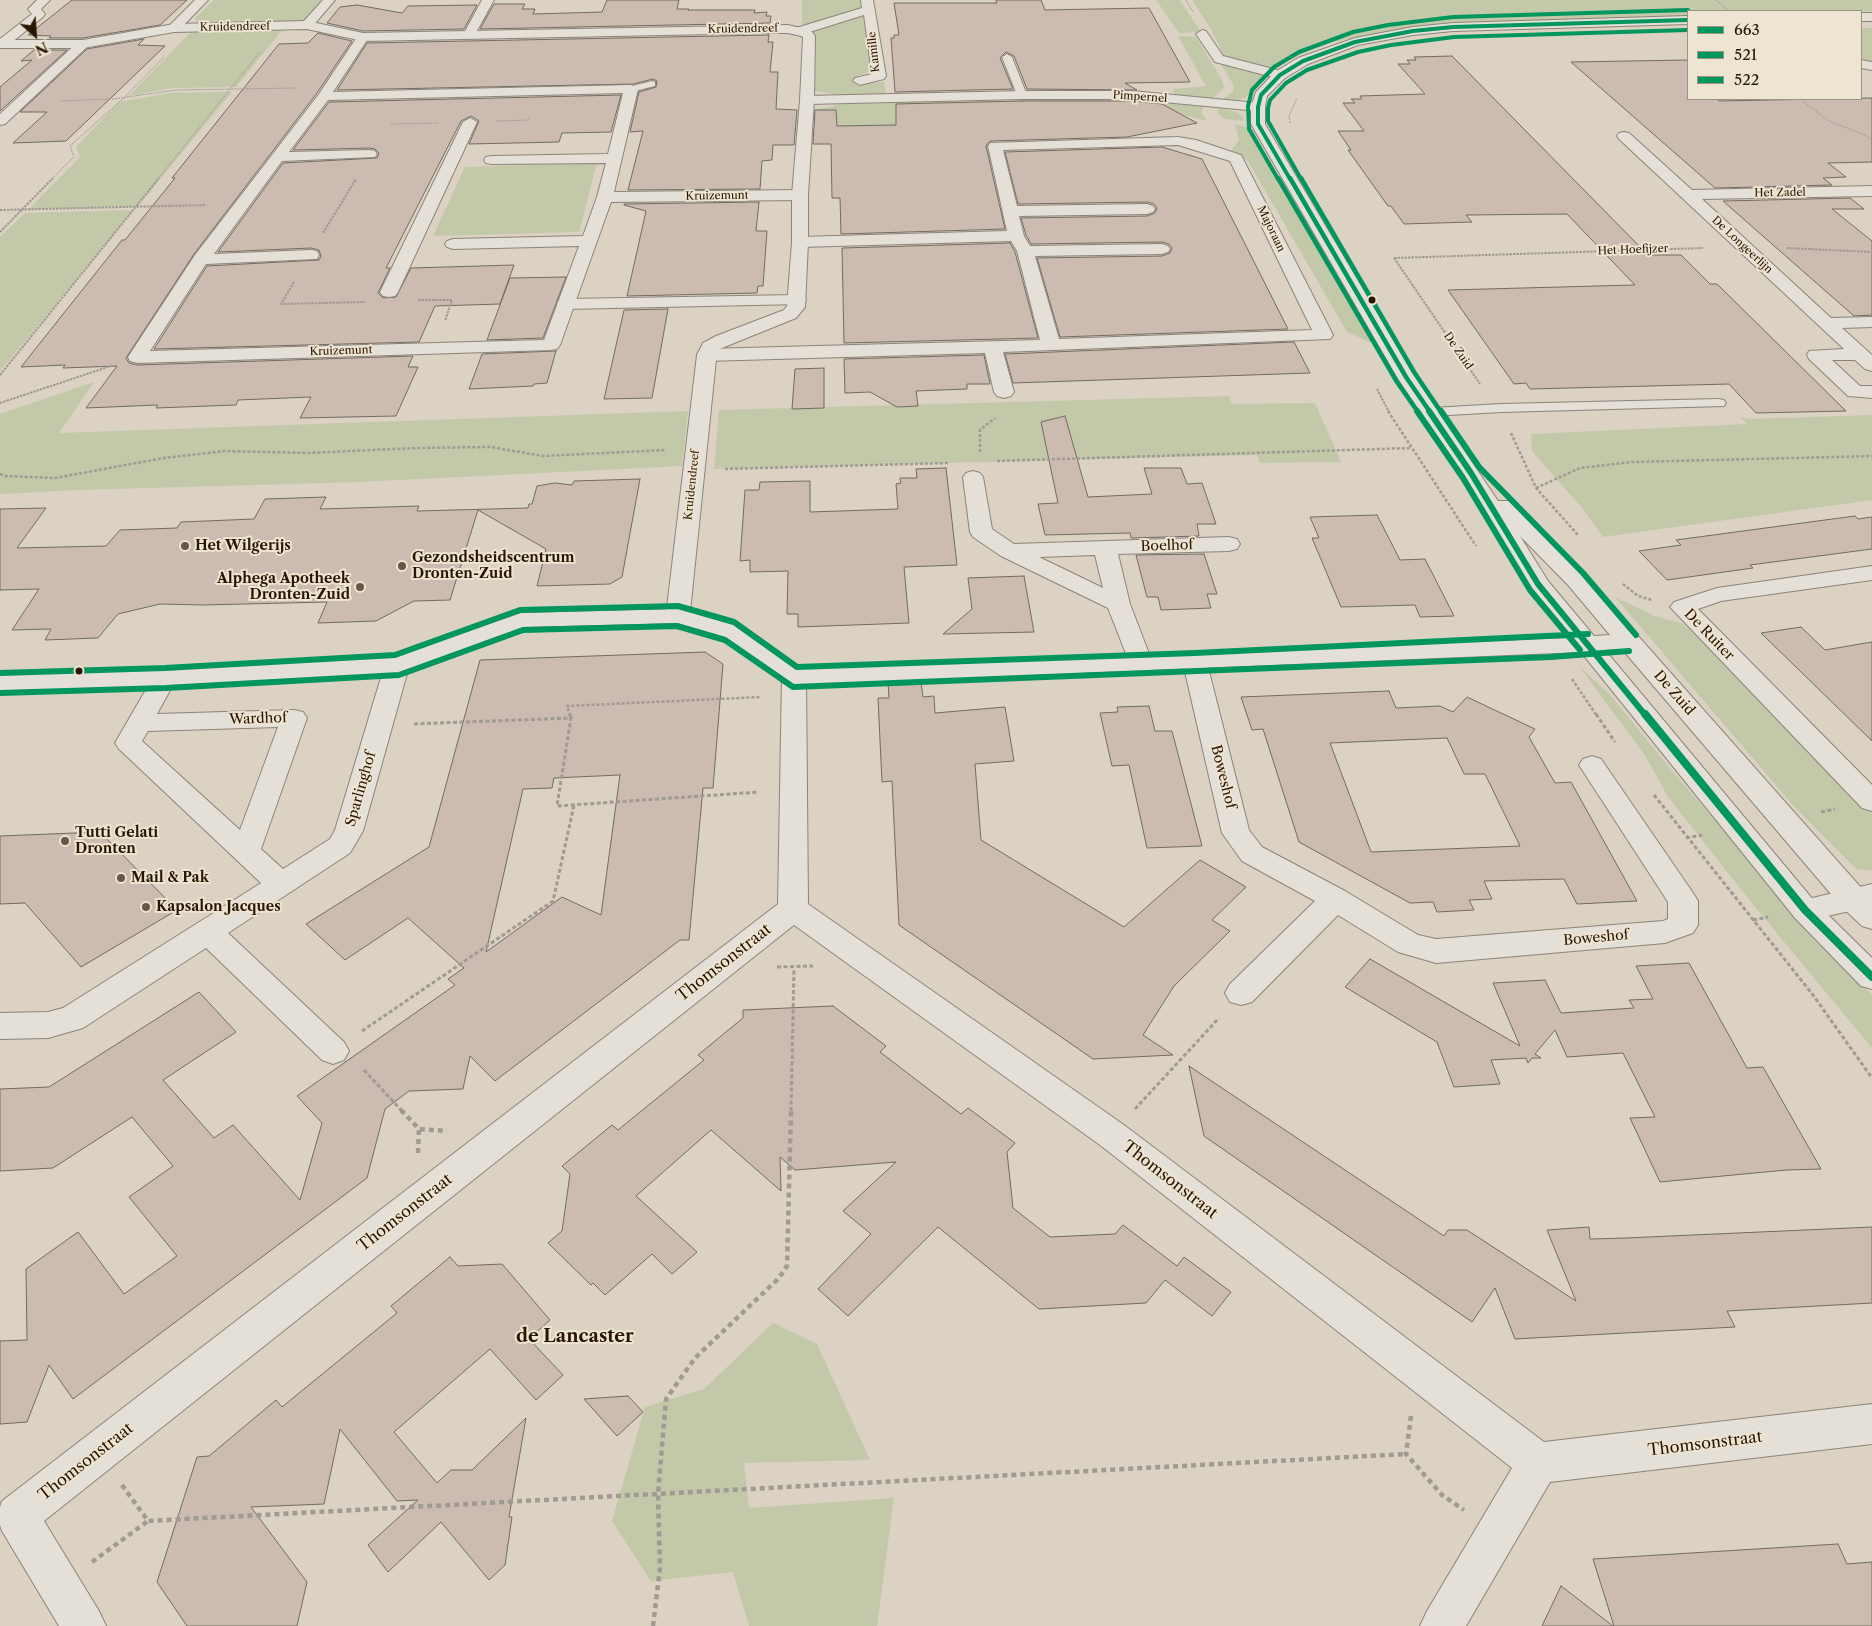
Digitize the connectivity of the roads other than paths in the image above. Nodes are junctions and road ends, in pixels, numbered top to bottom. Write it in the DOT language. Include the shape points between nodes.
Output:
graph roads {
  1 [pos="44,0"];
  2 [pos="202,0"];
  3 [pos="329,0"];
  4 [pos="488,0"];
  5 [pos="868,5"];
  6 [pos="1687,20"];
  7 [pos="307,25"];
  8 [pos="174,28"];
  9 [pos="800,31"];
  10 [pos="1202,34"];
  11 [pos="470,35"];
  12 [pos="363,37"];
  13 [pos="1,44"];
  14 [pos="83,44"];
  15 [pos="1007,57"];
  16 [pos="1280,75"];
  17 [pos="482,77"];
  18 [pos="860,81"];
  19 [pos="652,84"];
  20 [pos="631,89"];
  21 [pos="326,92"];
  22 [pos="472,92"];
  23 [pos="1022,95"];
  24 [pos="807,100"];
  25 [pos="1258,107"];
  26 [pos="0,121"];
  27 [pos="470,122"];
  28 [pos="1624,136"];
  29 [pos="370,154"];
  30 [pos="279,156"];
  31 [pos="615,158"];
  32 [pos="490,160"];
  33 [pos="1872,191"];
  34 [pos="800,195"];
  35 [pos="1688,195"];
  36 [pos="605,197"];
  37 [pos="1147,209"];
  38 [pos="1011,211"];
  39 [pos="1016,236"];
  40 [pos="588,242"];
  41 [pos="800,242"];
  42 [pos="453,244"];
  43 [pos="1162,249"];
  44 [pos="1025,252"];
  45 [pos="311,255"];
  46 [pos="201,259"];
  47 [pos="389,292"];
  48 [pos="797,300"];
  49 [pos="566,304"];
  50 [pos="1872,322"];
  51 [pos="1826,324"];
  52 [pos="1051,345"];
  53 [pos="993,347"];
  54 [pos="706,355"];
  55 [pos="1866,360"];
  56 [pos="1004,392"];
  57 [pos="1872,392"];
  58 [pos="1719,403"];
  59 [pos="1432,412"];
  60 [pos="976,469"];
  61 [pos="1471,473"];
  62 [pos="1229,544"];
  63 [pos="1105,548"];
  64 [pos="1009,551"];
  65 [pos="1872,573"];
  66 [pos="1118,604"];
  67 [pos="678,616"];
  68 [pos="1628,641"];
  69 [pos="1588,644"];
  70 [pos="1195,663"];
  71 [pos="1141,664"];
  72 [pos="397,665"];
  73 [pos="165,678"];
  74 [pos="0,683"];
  75 [pos="794,686"];
  76 [pos="140,723"];
  77 [pos="1592,765"];
  78 [pos="1872,801"];
  79 [pos="246,851"];
  80 [pos="280,883"];
  81 [pos="1335,899"];
  82 [pos="1865,904"];
  83 [pos="793,909"];
  84 [pos="1805,910"];
  85 [pos="206,932"];
  86 [pos="1872,977"];
  87 [pos="1241,993"];
  88 [pos="0,1026"];
  89 [pos="333,1051"];
  90 [pos="1872,1424"];
  91 [pos="1538,1463"];
  92 [pos="9,1517"];
  93 [pos="84,1626"];
  94 [pos="1442,1626"];
  1 -- 13 [label="street" via="34,9 39,14"];
  2 -- 8 [label="street"];
  3 -- 7 [label="street"];
  4 -- 11 [label="street"];
  5 -- 9 [label="street, Kamille"];
  5 -- 18 [label="street, Kamille" via="879,76"];
  6 -- 16 [label="street" via="1510,24 1413,31 1355,42 1303,61"];
  7 -- 8 [label="street, Kruidendreef"];
  7 -- 12 [label="street, Kruidendreef"];
  8 -- 14 [label="street, Kruidendreef"];
  9 -- 11 [label="street, Kruidendreef"];
  9 -- 24 [label="street" via="809,36"];
  10 -- 16 [label="street" via="1219,59"];
  11 -- 12 [label="street, Kruidendreef"];
  12 -- 21 [label="street"];
  13 -- 14 [label="street, Kruidendreef"];
  14 -- 26 [label="street" via="17,99"];
  15 -- 23 [label="lane"];
  16 -- 25 [label="street" via="1260,95"];
  17 -- 22 [label="street"];
  19 -- 20 [label="lane"];
  20 -- 22 [label="street"];
  20 -- 31 [label="street, Kruizemunt"];
  21 -- 22 [label="street"];
  21 -- 30 [label="street"];
  23 -- 24 [label="street, Pimpernel"];
  23 -- 25 [label="street, Pimpernel" via="1132,95"];
  24 -- 34 [label="street"];
  25 -- 59 [label="street, De Zuid" via="1258,124 1277,158 1406,377"];
  27 -- 47 [label="street"];
  28 -- 35 [label="street, De Longeerlijn"];
  29 -- 30 [label="street"];
  30 -- 46 [label="street"];
  31 -- 32 [label="street"];
  31 -- 36 [label="street, Kruizemunt"];
  33 -- 35 [label="street, Het Zadel"];
  34 -- 36 [label="street, Kruizemunt"];
  34 -- 41 [label="street"];
  35 -- 51 [label="street, De Longeerlijn"];
  36 -- 40 [label="street, Kruizemunt"];
  37 -- 38 [label="street"];
  38 -- 39 [label="street, Majoraan"];
  38 -- 52 [label="street, Majoraan" via="995,146 1178,141 1230,155 1236,158 1324,335"];
  39 -- 41 [label="street"];
  39 -- 44 [label="street, Majoraan"];
  40 -- 42 [label="street"];
  40 -- 49 [label="street, Kruizemunt"];
  41 -- 48 [label="street"];
  43 -- 44 [label="street"];
  44 -- 52 [label="street, Majoraan"];
  45 -- 46 [label="street"];
  46 -- 49 [label="street, Kruizemunt" via="137,357 551,344"];
  48 -- 49 [label="street"];
  48 -- 54 [label="street" via="790,314 722,340 708,347"];
  50 -- 51 [label="street"];
  51 -- 55 [label="street, De Longeerlijn"];
  52 -- 53 [label="street, Majoraan"];
  53 -- 54 [label="street"];
  53 -- 56 [label="street"];
  54 -- 67 [label="street, Kruidendreef"];
  55 -- 57 [label="street, De Longeerlijn" via="1816,355 1854,392"];
  58 -- 59 [label="lane"];
  59 -- 61 [label="street, De Zuid"];
  60 -- 64 [label="street" via="981,532"];
  61 -- 68 [label="street, De Zuid" via="1576,580"];
  61 -- 69 [label="street, De Zuid" via="1538,584"];
  62 -- 63 [label="street, Boelhof"];
  63 -- 64 [label="street, Boelhof"];
  63 -- 66 [label="street"];
  64 -- 66 [label="street"];
  65 -- 78 [label="street, De Ruiter" via="1717,595 1682,607"];
  66 -- 71 [label="street"];
  67 -- 72 [label="street" via="521,620"];
  67 -- 75 [label="street" via="730,631"];
  68 -- 69 [label="street"];
  68 -- 82 [label="street, De Zuid"];
  69 -- 70 [label="street"];
  69 -- 84 [label="street, De Zuid"];
  70 -- 71 [label="street"];
  70 -- 81 [label="street, Boweshof" via="1236,833 1252,854"];
  71 -- 75 [label="street"];
  72 -- 73 [label="street"];
  72 -- 80 [label="street, Sparlinghof" via="347,836 340,846"];
  73 -- 74 [label="street"];
  73 -- 76 [label="street"];
  75 -- 83 [label="street"];
  76 -- 79 [label="street" via="128,743"];
  76 -- 79 [label="street, Wardhof" via="294,718"];
  77 -- 81 [label="street, Boweshof" via="1683,901 1683,925 1665,932 1436,951 1409,944"];
  79 -- 80 [label="street"];
  80 -- 85 [label="street, Sparlinghof"];
  81 -- 87 [label="street"];
  82 -- 84 [label="street"];
  83 -- 91 [label="street, Thomsonstraat" via="1112,1135"];
  83 -- 92 [label="street, Thomsonstraat" via="98,1453"];
  84 -- 86 [label="street, De Zuid"];
  85 -- 88 [label="street, Sparlinghof" via="72,1019 48,1025"];
  85 -- 89 [label="street"];
  90 -- 91 [label="street, Thomsonstraat"];
  91 -- 94 [label="street"];
  92 -- 93 [label="street, Thomsonstraat"];
}
